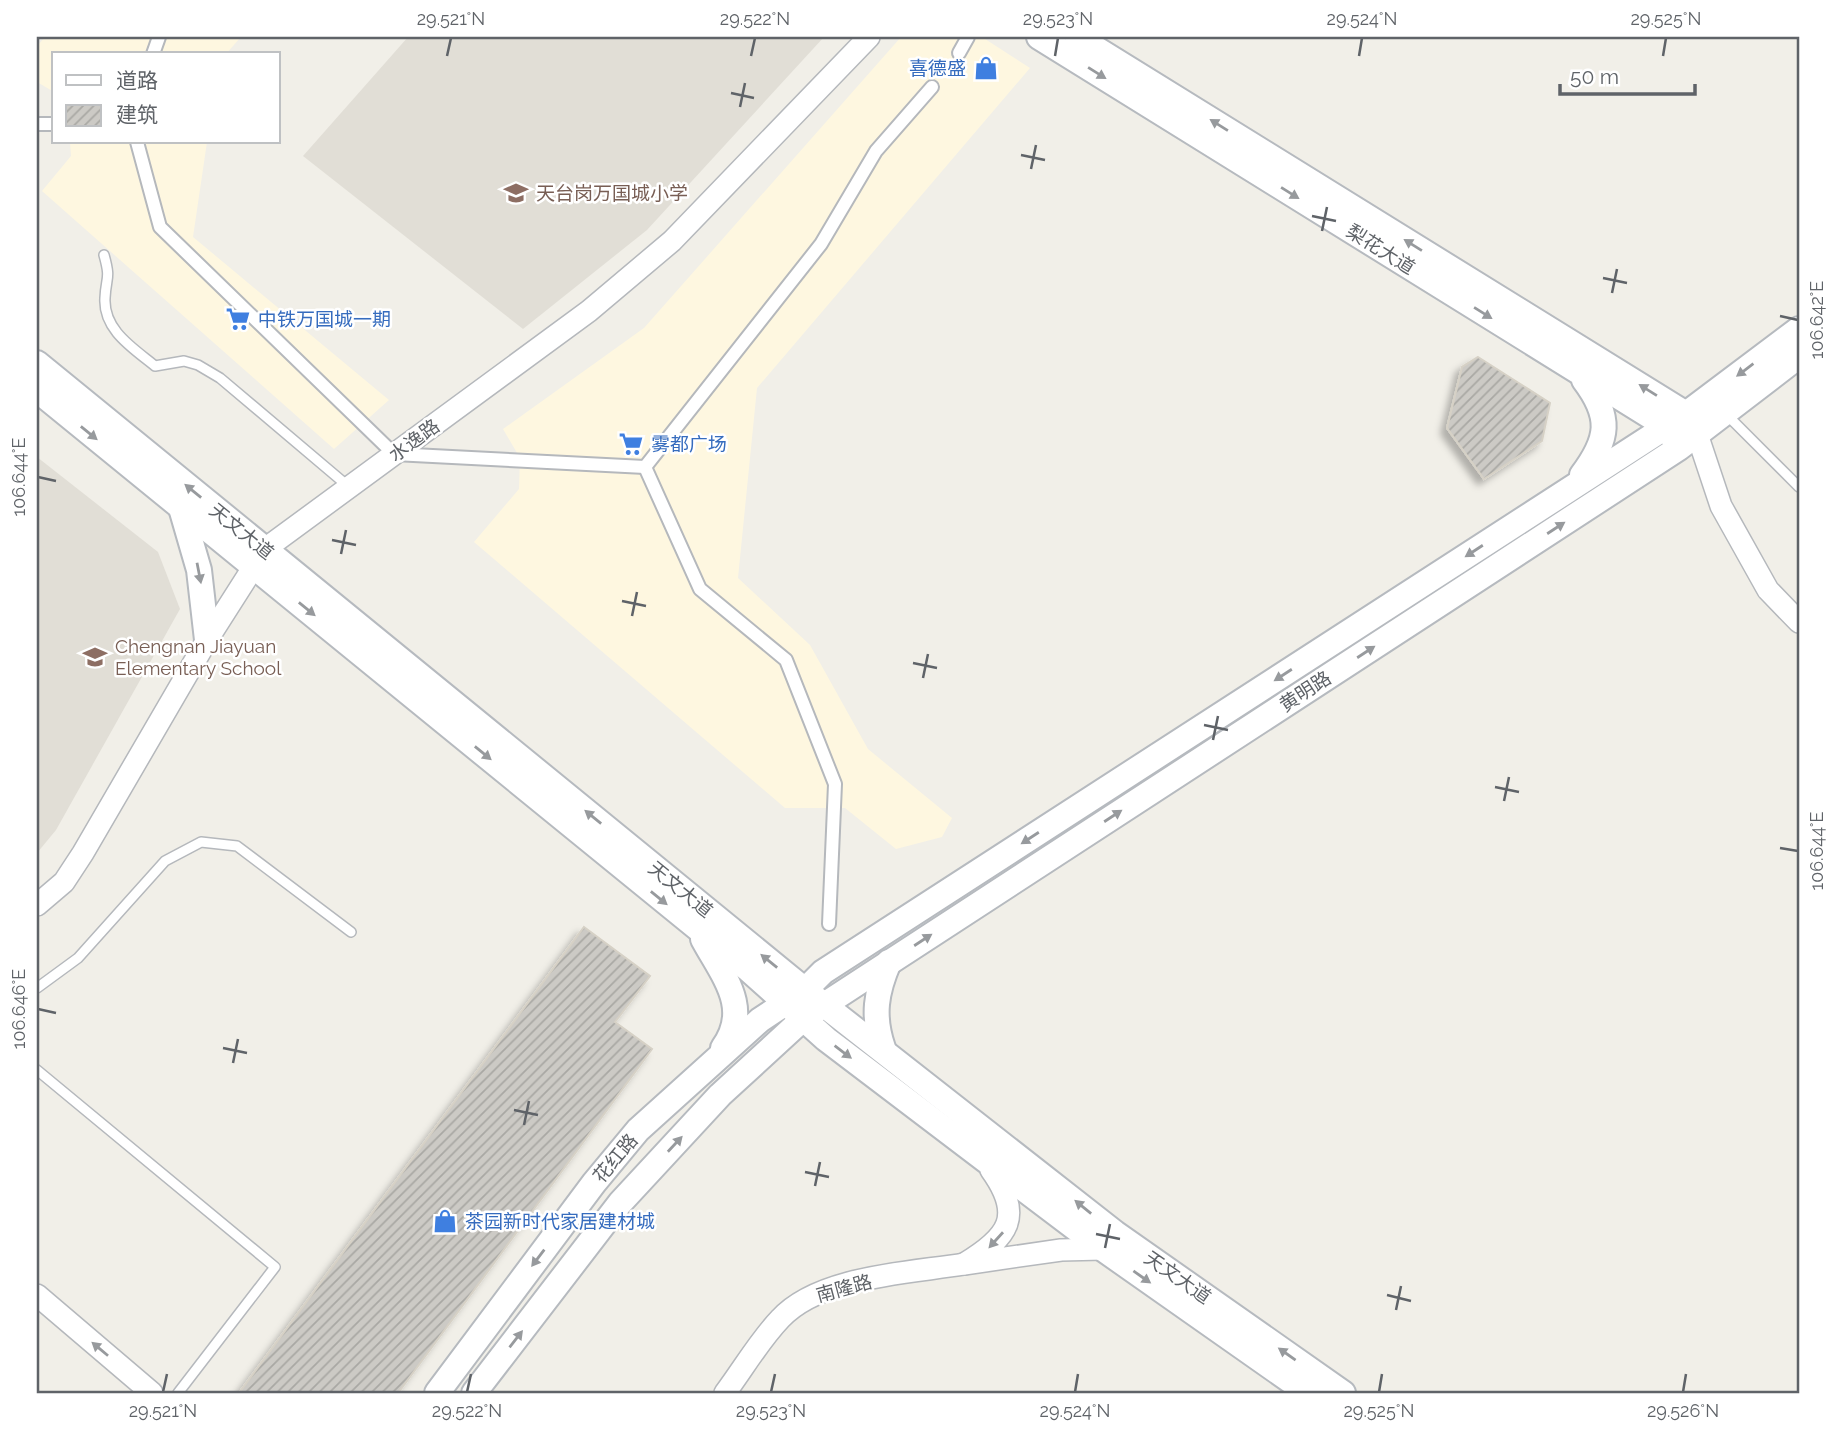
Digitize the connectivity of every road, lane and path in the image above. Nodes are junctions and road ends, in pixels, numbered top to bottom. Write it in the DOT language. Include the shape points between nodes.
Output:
graph roads {
  1 [pos="869,37"];
  2 [pos="968,37"];
  3 [pos="1039,37"];
  4 [pos="1077,37"];
  5 [pos="959,53"];
  6 [pos="932,87"];
  7 [pos="138,144"];
  8 [pos="104,255"];
  9 [pos="1799,330"];
  10 [pos="1799,356"];
  11 [pos="37,363"];
  12 [pos="1577,371"];
  13 [pos="37,390"];
  14 [pos="1725,413"];
  15 [pos="1682,431"];
  16 [pos="394,454"];
  17 [pos="645,467"];
  18 [pos="1799,486"];
  19 [pos="349,488"];
  20 [pos="1571,488"];
  21 [pos="181,508"];
  22 [pos="260,558"];
  23 [pos="1799,622"];
  24 [pos="207,640"];
  25 [pos="37,905"];
  26 [pos="829,924"];
  27 [pos="697,929"];
  28 [pos="351,932"];
  29 [pos="889,962"];
  30 [pos="37,988"];
  31 [pos="805,1004"];
  32 [pos="883,1048"];
  33 [pos="713,1061"];
  34 [pos="37,1070"];
  35 [pos="984,1159"];
  36 [pos="594,1183"];
  37 [pos="620,1203"];
  38 [pos="1103,1249"];
  39 [pos="964,1264"];
  40 [pos="37,1295"];
  41 [pos="152,1393"];
  42 [pos="178,1393"];
  43 [pos="437,1393"];
  44 [pos="474,1393"];
  45 [pos="725,1393"];
  46 [pos="1308,1393"];
  47 [pos="1343,1393"];
  1 -- 16 [label="street, 水逸路" via="672,241 589,311"];
  2 -- 5 [label="street"];
  3 -- 12 [label="main road, 梨花大道, one-way"];
  15 -- 4 [label="main road, 梨花大道, one-way"];
  6 -- 17 [label="street" via="876,151 821,244"];
  7 -- 16 [label="street" via="160,227"];
  8 -- 19 [label="lane" via="110,277 105,297 107,320 122,339 155,366 184,361 220,377"];
  9 -- 15 [label="main road, 黄明路, one-way"];
  10 -- 14 [label="main road, 黄明路"];
  22 -- 11 [label="main road, 天文大道, one-way"];
  12 -- 15 [label="main road, 梨花大道"];
  12 -- 20 [label="main road" via="1601,402 1605,429 1599,453"];
  13 -- 21 [label="main road, 天文大道, one-way"];
  14 -- 15 [label="main road, 黄明路"];
  14 -- 18 [label="lane"];
  15 -- 20 [label="main road, 黄明路"];
  15 -- 23 [label="street" via="1768,590"];
  29 -- 15 [label="main road, 黄明路, one-way"];
  16 -- 17 [label="street"];
  16 -- 19 [label="street, 水逸路"];
  17 -- 26 [label="street" via="700,589 786,660 835,785"];
  19 -- 22 [label="street, 水逸路"];
  20 -- 31 [label="main road, 黄明路, one-way" via="823,972"];
  21 -- 22 [label="main road, 天文大道"];
  21 -- 24 [label="main road, one-way" via="199,570"];
  22 -- 24 [label="street, 水逸路"];
  22 -- 27 [label="main road, 天文大道, one-way"];
  31 -- 22 [label="main road, 天文大道, one-way"];
  24 -- 25 [label="street, 水逸路" via="83,853 64,882"];
  27 -- 31 [label="main road, 天文大道"];
  27 -- 33 [label="main road" via="733,995 735,1010 735,1031"];
  28 -- 30 [label="lane" via="237,846 201,842 165,861 78,958"];
  29 -- 31 [label="main road, 黄明路"];
  29 -- 32 [label="main road" via="875,1007"];
  31 -- 32 [label="main road, 天文大道"];
  31 -- 33 [label="main road, 花红路"];
  31 -- 35 [label="main road, 天文大道, one-way" via="826,1040"];
  37 -- 31 [label="main road, 花红路, one-way"];
  47 -- 32 [label="main road, 天文大道, one-way" via="1115,1233"];
  33 -- 36 [label="main road, 花红路" via="638,1130"];
  34 -- 42 [label="lane" via="275,1267"];
  35 -- 38 [label="main road, 天文大道"];
  35 -- 39 [label="street, one-way" via="1006,1190 1009,1223 991,1248"];
  36 -- 37 [label="main road" via="618,1161 631,1158 636,1170"];
  36 -- 43 [label="main road, 花红路, one-way"];
  44 -- 37 [label="main road, 花红路, one-way"];
  38 -- 39 [label="street, 南隆路" via="1061,1250"];
  38 -- 46 [label="main road, 天文大道, one-way"];
  39 -- 45 [label="street, 南隆路" via="852,1283 802,1301 780,1318"];
  41 -- 40 [label="street, one-way"];
}
